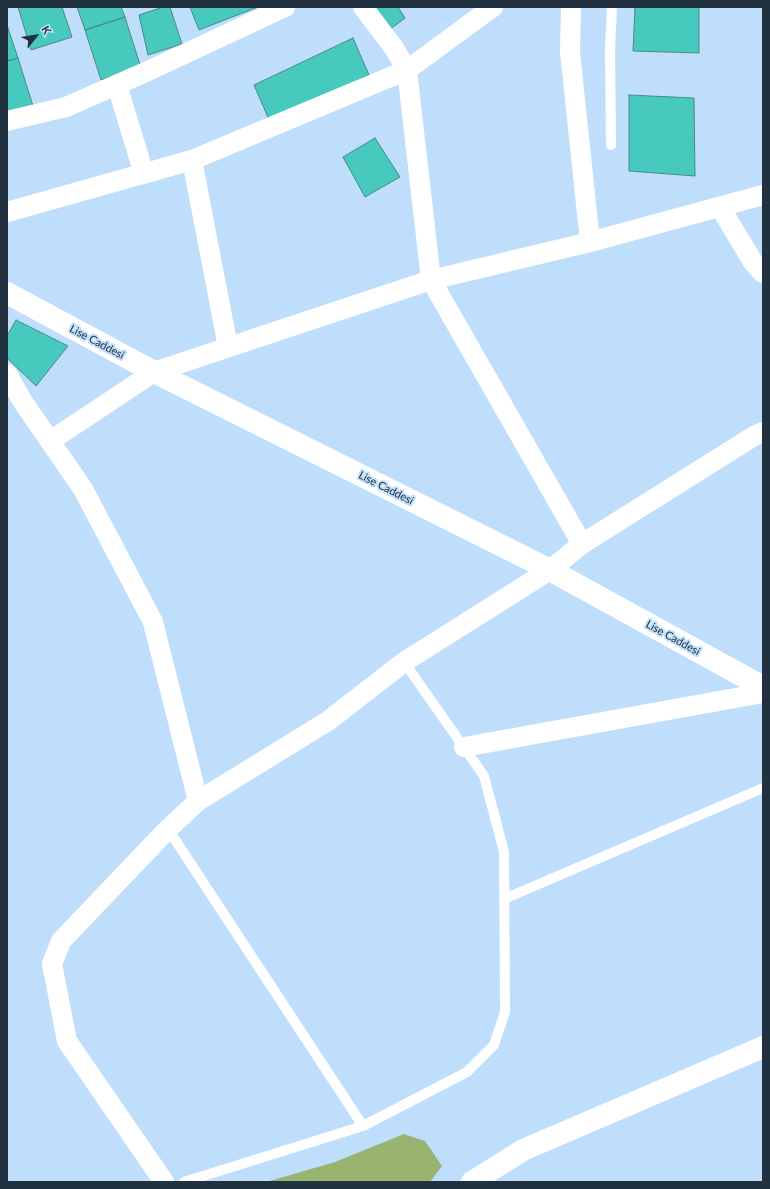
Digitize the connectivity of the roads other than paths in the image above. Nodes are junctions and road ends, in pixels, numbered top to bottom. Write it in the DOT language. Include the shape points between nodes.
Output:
graph roads {
  1 [pos="285,7"];
  2 [pos="364,7"];
  3 [pos="492,7"];
  4 [pos="571,7"];
  5 [pos="606,7"];
  6 [pos="612,7"];
  7 [pos="407,70"];
  8 [pos="117,84"];
  9 [pos="7,121"];
  10 [pos="611,145"];
  11 [pos="192,160"];
  12 [pos="144,174"];
  13 [pos="763,195"];
  14 [pos="720,207"];
  15 [pos="7,212"];
  16 [pos="590,242"];
  17 [pos="763,273"];
  18 [pos="431,280"];
  19 [pos="7,293"];
  20 [pos="228,347"];
  21 [pos="154,372"];
  22 [pos="7,374"];
  23 [pos="763,432"];
  24 [pos="50,441"];
  25 [pos="582,544"];
  26 [pos="550,570"];
  27 [pos="404,662"];
  28 [pos="763,687"];
  29 [pos="763,693"];
  30 [pos="464,747"];
  31 [pos="763,788"];
  32 [pos="198,802"];
  33 [pos="168,828"];
  34 [pos="504,899"];
  35 [pos="763,1047"];
  36 [pos="363,1126"];
  37 [pos="164,1182"];
  38 [pos="184,1182"];
  39 [pos="472,1182"];
  1 -- 8 [label="street"];
  2 -- 7 [label="street"];
  3 -- 7 [label="street"];
  4 -- 16 [label="street" via="570,52"];
  5 -- 6 [label="lane"];
  6 -- 10 [label="lane"];
  7 -- 11 [label="street"];
  7 -- 18 [label="street"];
  8 -- 9 [label="street" via="66,107"];
  8 -- 12 [label="street"];
  11 -- 12 [label="street"];
  11 -- 20 [label="street"];
  12 -- 15 [label="street"];
  13 -- 14 [label="street"];
  14 -- 16 [label="street"];
  14 -- 17 [label="street"];
  16 -- 18 [label="street"];
  18 -- 20 [label="street"];
  18 -- 25 [label="street"];
  19 -- 21 [label="street, Lise Caddesi"];
  20 -- 21 [label="street"];
  21 -- 24 [label="street"];
  21 -- 26 [label="street, Lise Caddesi"];
  22 -- 24 [label="street"];
  23 -- 25 [label="street"];
  24 -- 32 [label="street" via="83,489 153,622"];
  25 -- 26 [label="street"];
  26 -- 27 [label="street"];
  26 -- 28 [label="street, Lise Caddesi"];
  27 -- 30 [label="lane"];
  27 -- 32 [label="street" via="328,721"];
  29 -- 30 [label="street"];
  30 -- 34 [label="lane" via="484,776 504,852"];
  31 -- 34 [label="lane"];
  32 -- 33 [label="street"];
  33 -- 36 [label="lane"];
  33 -- 37 [label="street" via="61,941 52,964 67,1041"];
  34 -- 36 [label="lane" via="505,1012 494,1045 468,1072"];
  35 -- 39 [label="street" via="523,1150"];
  36 -- 38 [label="lane"];
}
